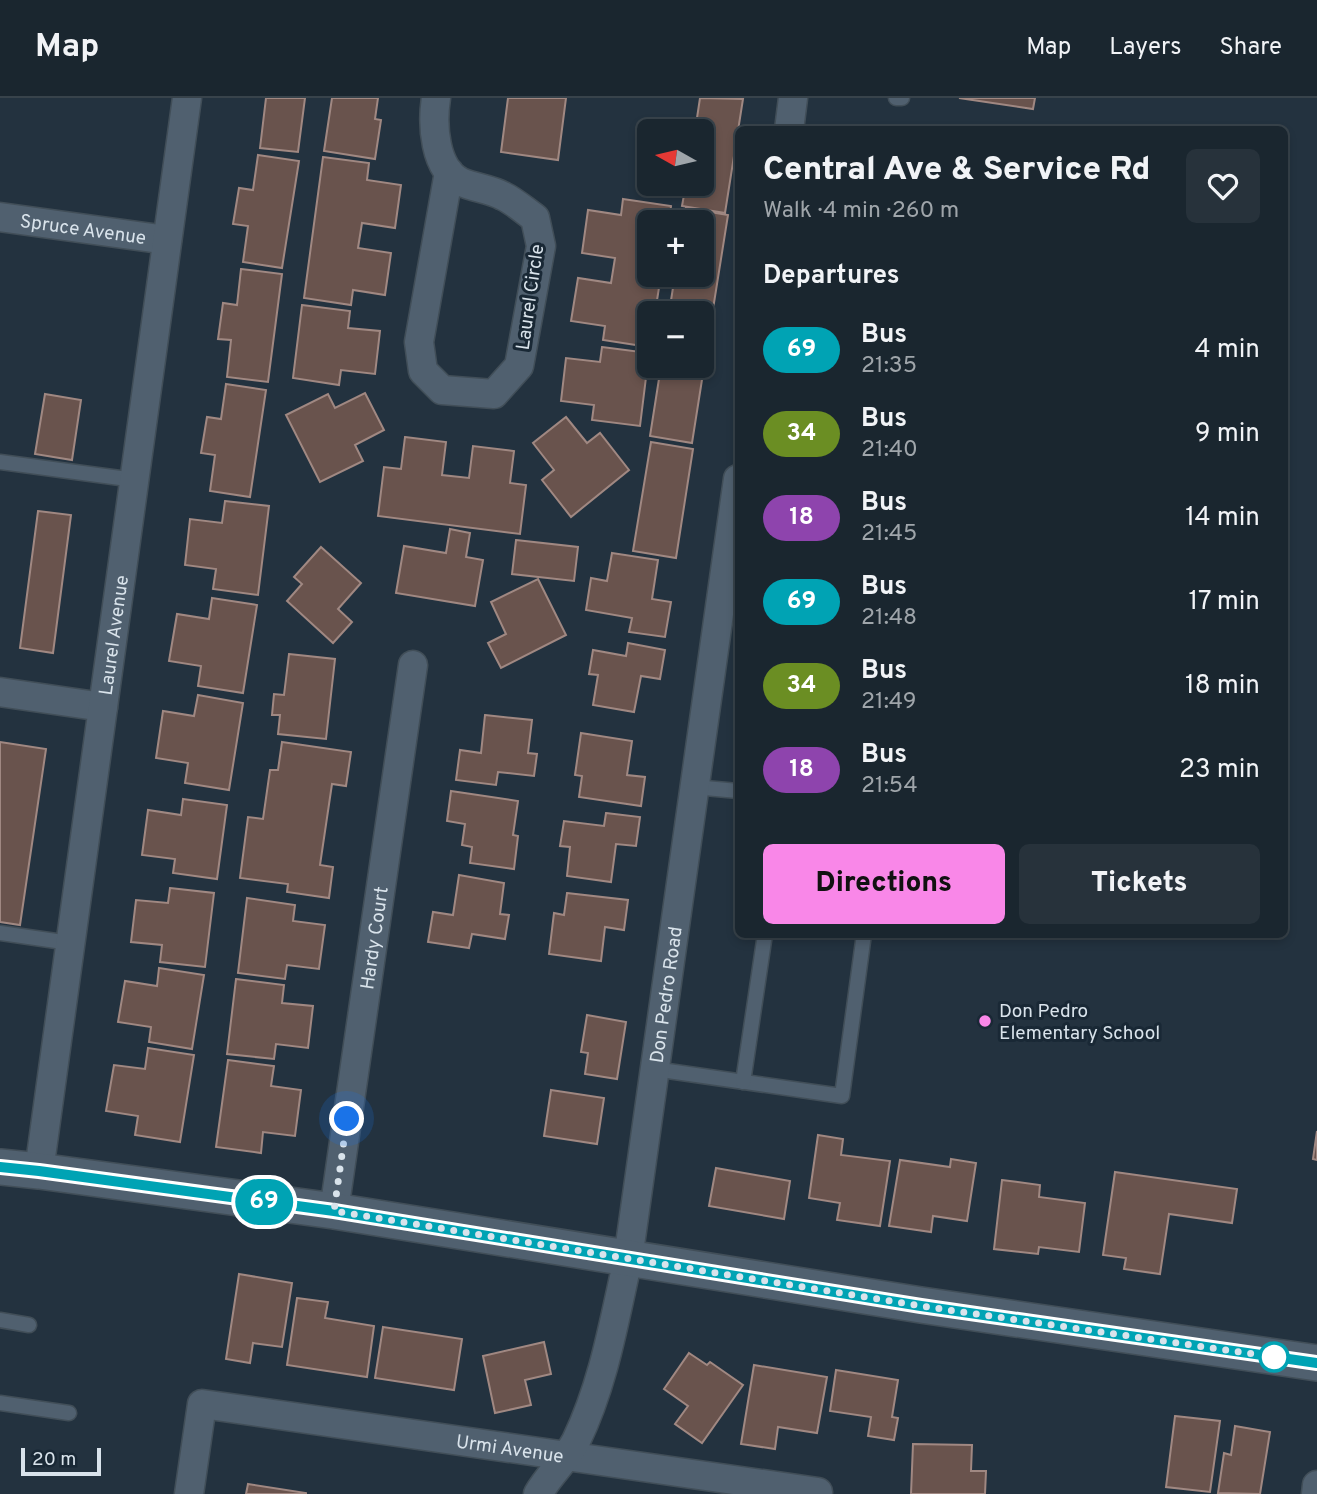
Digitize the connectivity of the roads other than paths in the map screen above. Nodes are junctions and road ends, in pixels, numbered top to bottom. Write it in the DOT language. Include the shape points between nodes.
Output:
graph roads {
  1 [pos="187,98"];
  2 [pos="436,98"];
  3 [pos="793,98"];
  4 [pos="895,98"];
  5 [pos="902,98"];
  6 [pos="790,126"];
  7 [pos="449,172"];
  8 [pos="0,216"];
  9 [pos="167,240"];
  10 [pos="0,462"];
  11 [pos="135,480"];
  12 [pos="735,508"];
  13 [pos="413,665"];
  14 [pos="0,692"];
  15 [pos="103,707"];
  16 [pos="694,787"];
  17 [pos="735,791"];
  18 [pos="0,933"];
  19 [pos="764,938"];
  20 [pos="863,938"];
  21 [pos="70,943"];
  22 [pos="654,1069"];
  23 [pos="743,1082"];
  24 [pos="0,1167"];
  25 [pos="39,1171"];
  26 [pos="334,1211"];
  27 [pos="628,1258"];
  28 [pos="0,1320"];
  29 [pos="29,1325"];
  30 [pos="1317,1363"];
  31 [pos="0,1403"];
  32 [pos="69,1413"];
  33 [pos="566,1456"];
  34 [pos="1317,1485"];
  35 [pos="818,1493"];
  36 [pos="189,1494"];
  37 [pos="538,1494"];
  38 [pos="1315,1494"];
  1 -- 9 [label="street, Laurel Avenue"];
  2 -- 7 [label="street" via="437,151"];
  3 -- 6 [label="street"];
  4 -- 5 [label="lane"];
  7 -- 7 [label="street, Laurel Circle" via="459,181 503,196 535,218 541,246 519,366 494,394 442,390 423,371 419,342"];
  8 -- 9 [label="street, Spruce Avenue"];
  9 -- 11 [label="street, Laurel Avenue"];
  10 -- 11 [label="lane"];
  11 -- 15 [label="street, Laurel Avenue"];
  12 -- 16 [label="street, Don Pedro Road" via="724,615"];
  13 -- 26 [label="street, Hardy Court"];
  14 -- 15 [label="street"];
  15 -- 21 [label="street, Laurel Avenue"];
  16 -- 17 [label="lane"];
  16 -- 22 [label="street, Don Pedro Road"];
  18 -- 21 [label="lane"];
  19 -- 23 [label="lane"];
  20 -- 23 [label="lane" via="842,1096"];
  21 -- 25 [label="street, Laurel Avenue"];
  22 -- 23 [label="lane"];
  22 -- 27 [label="street, Don Pedro Road"];
  24 -- 25 [label="street"];
  25 -- 26 [label="street"];
  26 -- 27 [label="street"];
  27 -- 30 [label="street"];
  27 -- 33 [label="street, Don Pedro Road" via="597,1390"];
  28 -- 29 [label="lane"];
  31 -- 32 [label="lane"];
  33 -- 35 [label="street, Urmi Avenue"];
  33 -- 36 [label="street, Urmi Avenue" via="202,1404"];
  33 -- 37 [label="street, Don Pedro Road"];
  34 -- 38 [label="street"];
}
